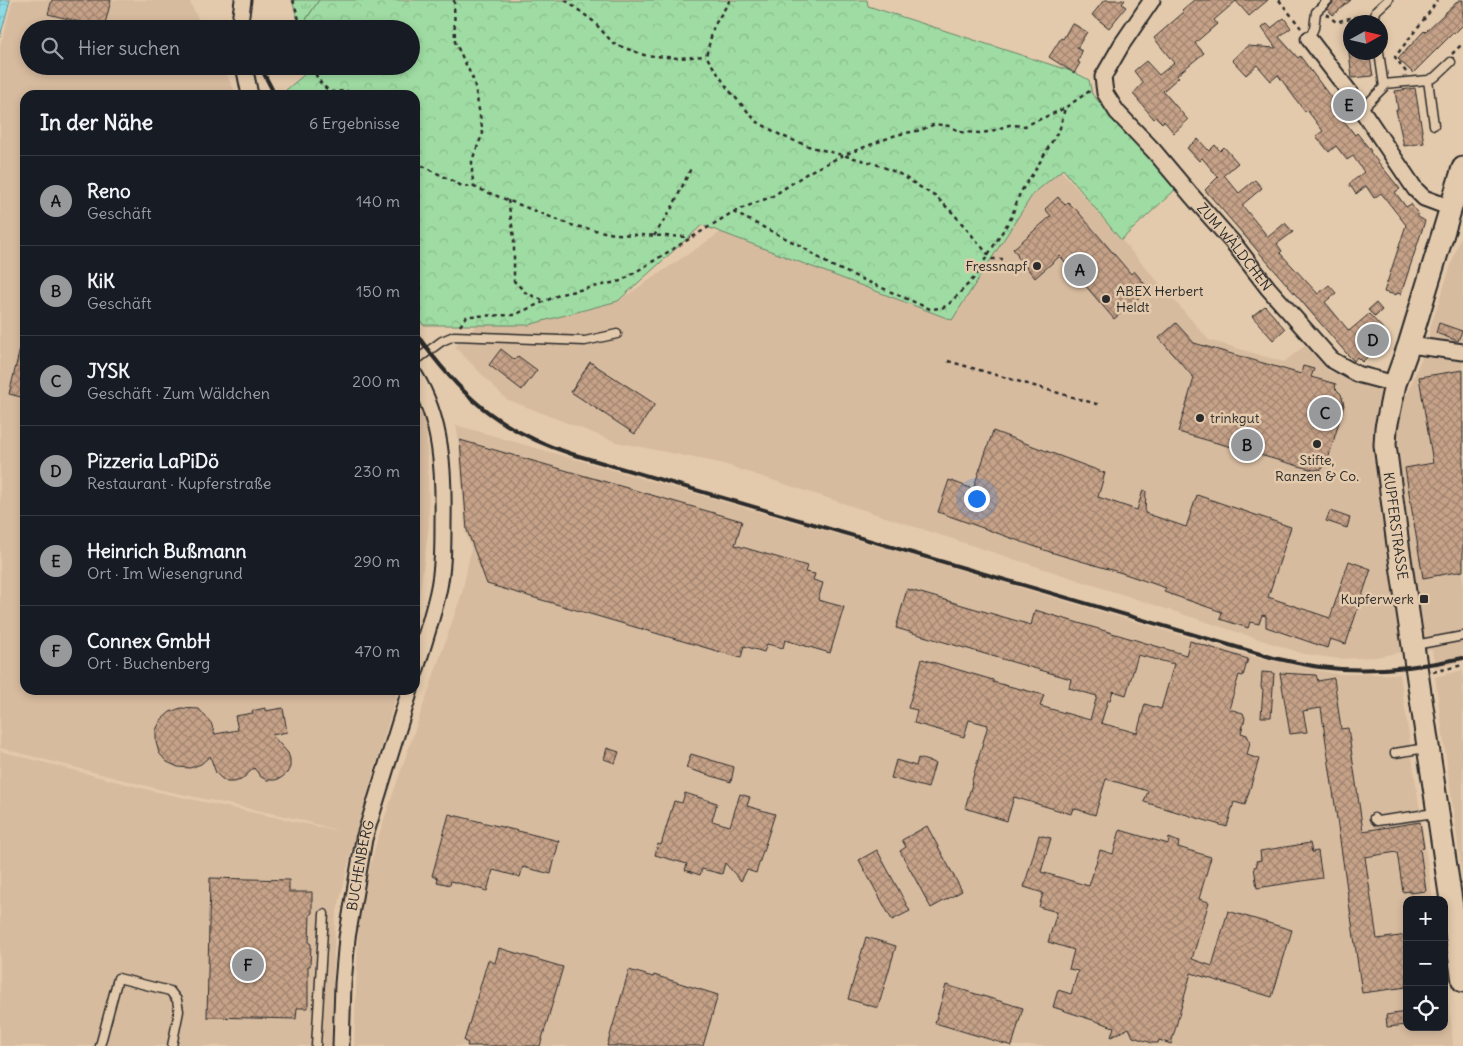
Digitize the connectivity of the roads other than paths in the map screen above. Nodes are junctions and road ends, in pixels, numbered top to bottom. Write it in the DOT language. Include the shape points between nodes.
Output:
graph roads {
  1 [pos="243,0"];
  2 [pos="1152,0"];
  3 [pos="1328,0"];
  4 [pos="1388,0"];
  5 [pos="1375,15"];
  6 [pos="241,20"];
  7 [pos="1309,39"];
  8 [pos="1451,58"];
  9 [pos="1380,60"];
  10 [pos="246,75"];
  11 [pos="1428,80"];
  12 [pos="1384,84"];
  13 [pos="249,90"];
  14 [pos="1361,110"];
  15 [pos="1434,125"];
  16 [pos="1463,168"];
  17 [pos="1451,208"];
  18 [pos="617,334"];
  19 [pos="1408,346"];
  20 [pos="1463,352"];
  21 [pos="420,357"];
  22 [pos="420,384"];
  23 [pos="1395,384"];
  24 [pos="1463,636"];
  25 [pos="1413,645"];
  26 [pos="420,654"];
  27 [pos="408,695"];
  28 [pos="1428,747"];
  29 [pos="1395,753"];
  30 [pos="1438,813"];
  31 [pos="1374,818"];
  32 [pos="324,914"];
  33 [pos="1463,981"];
  34 [pos="100,1046"];
  35 [pos="172,1046"];
  36 [pos="316,1046"];
  37 [pos="341,1046"];
  1 -- 6 [label="street"];
  2 -- 23 [label="street, ZUM WÄLDCHEN" via="1122,44 1103,81 1105,93 1117,112 1332,360 1357,374"];
  3 -- 7 [label="lane" via="1316,12"];
  4 -- 5 [label="lane"];
  7 -- 14 [label="street"];
  8 -- 11 [label="lane" via="1435,78"];
  9 -- 12 [label="lane"];
  10 -- 13 [label="street"];
  11 -- 12 [label="lane"];
  11 -- 15 [label="lane"];
  12 -- 14 [label="lane"];
  14 -- 17 [label="street" via="1415,189 1424,198"];
  16 -- 17 [label="street, KUPFERSTRASSE"];
  17 -- 19 [label="street, KUPFERSTRASSE"];
  18 -- 21 [label="lane" via="585,341 454,336"];
  19 -- 20 [label="street"];
  19 -- 23 [label="street, KUPFERSTRASSE"];
  22 -- 26 [label="street" via="436,428 442,460 444,508 438,590"];
  23 -- 25 [label="street, KUPFERSTRASSE" via="1386,428 1386,458"];
  24 -- 25 [label="lane"];
  25 -- 28 [label="street, KUPFERSTRASSE"];
  27 -- 37 [label="street, BUCHENBERG" via="364,839 347,938"];
  28 -- 29 [label="lane"];
  28 -- 30 [label="street, KUPFERSTRASSE"];
  30 -- 31 [label="lane" via="1377,821"];
  30 -- 33 [label="street, KUPFERSTRASSE"];
  32 -- 36 [label="lane"];
  34 -- 35 [label="lane" via="118,978 170,991 177,1000 179,1011"];
}
